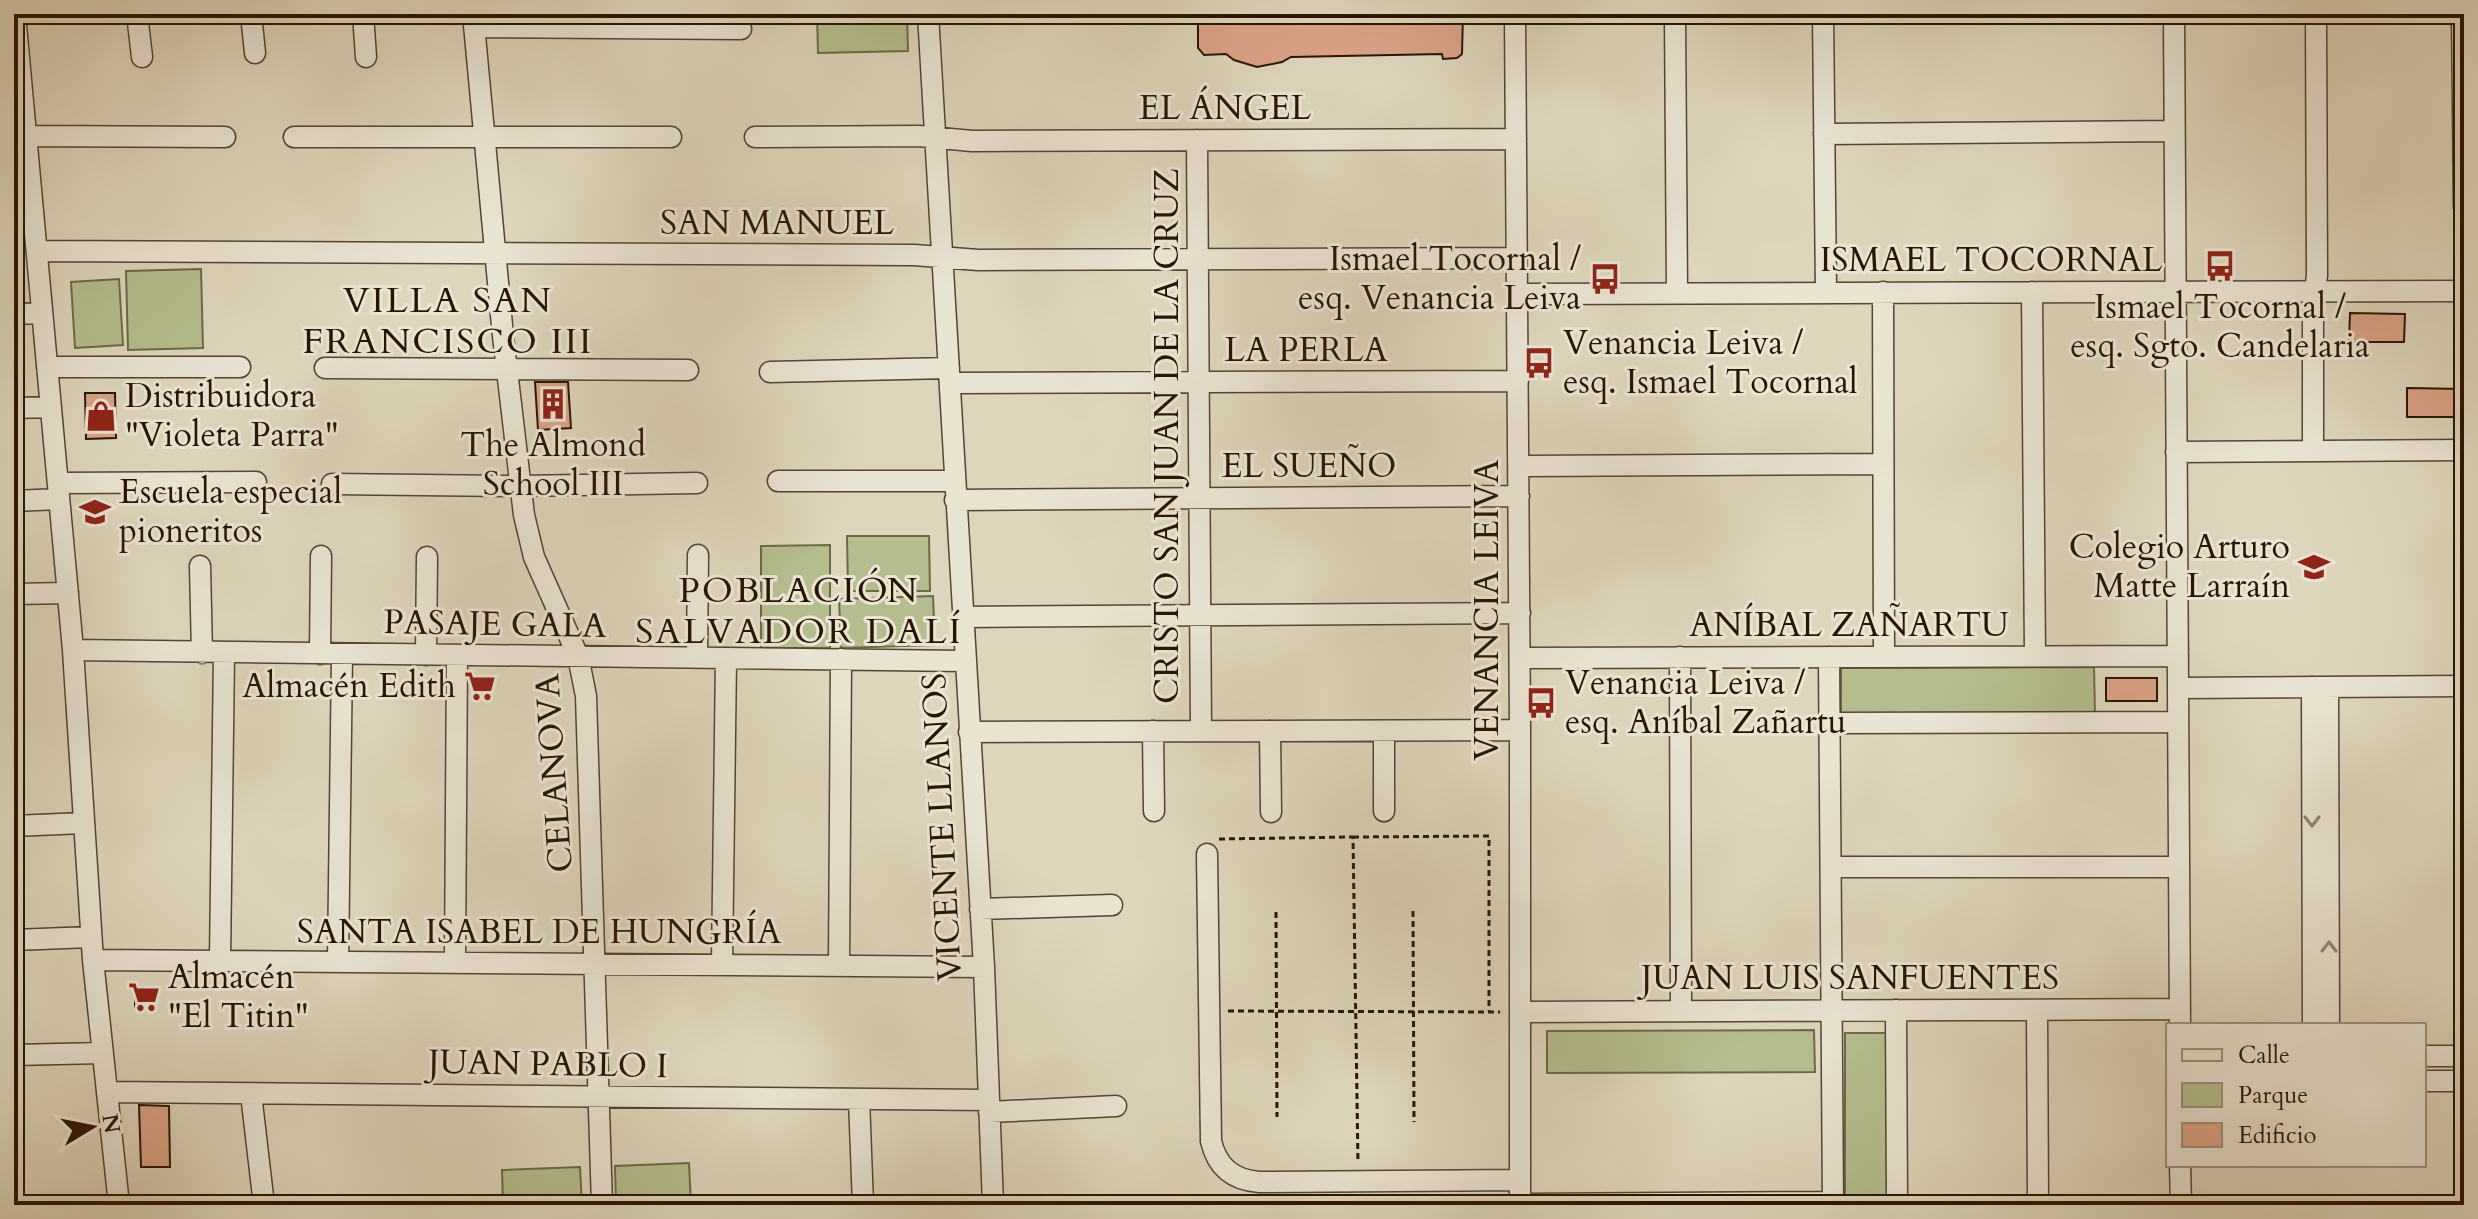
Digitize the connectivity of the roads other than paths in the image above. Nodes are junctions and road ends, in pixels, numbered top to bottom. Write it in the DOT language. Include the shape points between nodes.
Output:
graph roads {
  1 [pos="137,14"];
  2 [pos="251,14"];
  3 [pos="363,14"];
  4 [pos="928,14"];
  5 [pos="1515,14"];
  6 [pos="1675,14"];
  7 [pos="1823,14"];
  8 [pos="2174,14"];
  9 [pos="2316,14"];
  10 [pos="2462,14"];
  11 [pos="15,20"];
  12 [pos="473,20"];
  13 [pos="589,21"];
  14 [pos="696,21"];
  15 [pos="741,29"];
  16 [pos="255,53"];
  17 [pos="142,57"];
  18 [pos="366,57"];
  19 [pos="19,112"];
  20 [pos="2174,131"];
  21 [pos="1824,134"];
  22 [pos="26,136"];
  23 [pos="225,137"];
  24 [pos="294,137"];
  25 [pos="484,137"];
  26 [pos="671,137"];
  27 [pos="755,137"];
  28 [pos="935,139"];
  29 [pos="1516,139"];
  30 [pos="1197,140"];
  31 [pos="23,206"];
  32 [pos="2464,207"];
  33 [pos="37,251"];
  34 [pos="495,255"];
  35 [pos="944,258"];
  36 [pos="1517,258"];
  37 [pos="1198,259"];
  38 [pos="2175,291"];
  39 [pos="2315,291"];
  40 [pos="2464,291"];
  41 [pos="1826,292"];
  42 [pos="1883,292"];
  43 [pos="2032,292"];
  44 [pos="1677,293"];
  45 [pos="1517,294"];
  46 [pos="42,313"];
  47 [pos="14,314"];
  48 [pos="47,367"];
  49 [pos="240,367"];
  50 [pos="506,367"];
  51 [pos="325,368"];
  52 [pos="688,370"];
  53 [pos="770,372"];
  54 [pos="950,376"];
  55 [pos="1518,381"];
  56 [pos="1199,383"];
  57 [pos="51,407"];
  58 [pos="14,408"];
  59 [pos="2464,450"];
  60 [pos="2313,451"];
  61 [pos="2176,452"];
  62 [pos="1883,464"];
  63 [pos="1519,466"];
  64 [pos="778,481"];
  65 [pos="256,482"];
  66 [pos="697,483"];
  67 [pos="332,484"];
  68 [pos="520,486"];
  69 [pos="58,491"];
  70 [pos="955,491"];
  71 [pos="1519,496"];
  72 [pos="1199,498"];
  73 [pos="14,501"];
  74 [pos="698,555"];
  75 [pos="321,556"];
  76 [pos="427,557"];
  77 [pos="200,566"];
  78 [pos="68,593"];
  79 [pos="14,594"];
  80 [pos="1520,613"];
  81 [pos="1200,615"];
  82 [pos="962,617"];
  83 [pos="73,650"];
  84 [pos="202,653"];
  85 [pos="224,653"];
  86 [pos="320,654"];
  87 [pos="342,654"];
  88 [pos="426,655"];
  89 [pos="457,655"];
  90 [pos="578,656"];
  91 [pos="2035,656"];
  92 [pos="2178,656"];
  93 [pos="697,657"];
  94 [pos="1680,657"];
  95 [pos="1829,657"];
  96 [pos="1884,657"];
  97 [pos="726,658"];
  98 [pos="1520,658"];
  99 [pos="841,659"];
  100 [pos="964,661"];
  101 [pos="2464,686"];
  102 [pos="2320,687"];
  103 [pos="2178,688"];
  104 [pos="2178,722"];
  105 [pos="1830,723"];
  106 [pos="1520,730"];
  107 [pos="1153,731"];
  108 [pos="1201,731"];
  109 [pos="1270,731"];
  110 [pos="1384,731"];
  111 [pos="969,732"];
  112 [pos="1154,811"];
  113 [pos="1384,811"];
  114 [pos="1271,812"];
  115 [pos="83,823"];
  116 [pos="14,826"];
  117 [pos="1207,854"];
  118 [pos="1831,867"];
  119 [pos="2179,867"];
  120 [pos="1112,905"];
  121 [pos="980,909"];
  122 [pos="91,937"];
  123 [pos="14,940"];
  124 [pos="93,960"];
  125 [pos="220,961"];
  126 [pos="338,962"];
  127 [pos="455,963"];
  128 [pos="596,964"];
  129 [pos="722,965"];
  130 [pos="839,966"];
  131 [pos="984,967"];
  132 [pos="1832,1010"];
  133 [pos="1896,1010"];
  134 [pos="2037,1010"];
  135 [pos="1681,1011"];
  136 [pos="1520,1012"];
  137 [pos="2180,1017"];
  138 [pos="2313,1023"];
  139 [pos="2329,1023"];
  140 [pos="102,1053"];
  141 [pos="14,1055"];
  142 [pos="2426,1056"];
  143 [pos="2464,1056"];
  144 [pos="2426,1081"];
  145 [pos="2464,1081"];
  146 [pos="107,1092"];
  147 [pos="251,1094"];
  148 [pos="599,1097"];
  149 [pos="859,1099"];
  150 [pos="989,1106"];
  151 [pos="1116,1106"];
  152 [pos="2180,1167"];
  153 [pos="1520,1180"];
  154 [pos="1682,1204"];
  155 [pos="1833,1204"];
  156 [pos="119,1205"];
  157 [pos="264,1205"];
  158 [pos="602,1205"];
  159 [pos="863,1205"];
  160 [pos="993,1205"];
  161 [pos="1520,1205"];
  162 [pos="1897,1205"];
  163 [pos="2038,1205"];
  164 [pos="2181,1205"];
  1 -- 17 [label="street"];
  2 -- 16 [label="street"];
  3 -- 18 [label="street"];
  4 -- 28 [label="street, VICENTE LLANOS"];
  5 -- 29 [label="street, VENANCIA LEIVA"];
  6 -- 44 [label="street"];
  7 -- 21 [label="street"];
  8 -- 20 [label="street"];
  9 -- 39 [label="street"];
  10 -- 32 [label="street"];
  11 -- 19 [label="street"];
  12 -- 13 [label="street"];
  12 -- 25 [label="street, CELANOVA"];
  13 -- 14 [label="street"];
  14 -- 15 [label="street"];
  19 -- 22 [label="street"];
  20 -- 21 [label="street"];
  20 -- 38 [label="street"];
  21 -- 41 [label="street"];
  22 -- 23 [label="street"];
  22 -- 31 [label="street"];
  24 -- 25 [label="street"];
  25 -- 26 [label="street"];
  25 -- 34 [label="street, CELANOVA"];
  27 -- 28 [label="street, EL ÁNGEL"];
  28 -- 30 [label="street, EL ÁNGEL"];
  28 -- 35 [label="street, VICENTE LLANOS"];
  29 -- 30 [label="street, EL ÁNGEL"];
  29 -- 36 [label="street, VENANCIA LEIVA"];
  30 -- 37 [label="street, CRISTO SAN JUAN DE LA CRUZ"];
  31 -- 33 [label="street"];
  33 -- 34 [label="street, SAN MANUEL"];
  33 -- 46 [label="street"];
  34 -- 35 [label="street, SAN MANUEL"];
  34 -- 50 [label="street, CELANOVA"];
  35 -- 37 [label="street, SAN MANUEL"];
  35 -- 54 [label="street, VICENTE LLANOS"];
  36 -- 37 [label="street, SAN MANUEL"];
  36 -- 45 [label="street, VENANCIA LEIVA"];
  37 -- 56 [label="street, CRISTO SAN JUAN DE LA CRUZ"];
  38 -- 39 [label="street, ISMAEL TOCORNAL"];
  38 -- 43 [label="street, ISMAEL TOCORNAL"];
  38 -- 61 [label="street"];
  39 -- 40 [label="street, ISMAEL TOCORNAL"];
  39 -- 60 [label="street"];
  41 -- 42 [label="street, ISMAEL TOCORNAL"];
  41 -- 44 [label="street, ISMAEL TOCORNAL"];
  42 -- 43 [label="street, ISMAEL TOCORNAL"];
  42 -- 62 [label="street"];
  43 -- 91 [label="street"];
  44 -- 45 [label="street, ISMAEL TOCORNAL"];
  45 -- 55 [label="street, VENANCIA LEIVA"];
  46 -- 47 [label="street"];
  46 -- 48 [label="street"];
  48 -- 49 [label="street"];
  48 -- 57 [label="street"];
  50 -- 51 [label="street"];
  50 -- 52 [label="street"];
  50 -- 68 [label="street, CELANOVA"];
  53 -- 54 [label="street, LA PERLA"];
  54 -- 56 [label="street, LA PERLA"];
  54 -- 70 [label="street, VICENTE LLANOS"];
  55 -- 56 [label="street, LA PERLA"];
  55 -- 63 [label="street, VENANCIA LEIVA"];
  56 -- 72 [label="street, CRISTO SAN JUAN DE LA CRUZ"];
  57 -- 58 [label="street"];
  57 -- 69 [label="street"];
  59 -- 60 [label="street"];
  60 -- 61 [label="street"];
  61 -- 92 [label="street"];
  62 -- 63 [label="street"];
  62 -- 96 [label="street"];
  63 -- 71 [label="street, VENANCIA LEIVA"];
  64 -- 70 [label="street, EL SUEÑO"];
  65 -- 69 [label="street"];
  66 -- 68 [label="street"];
  67 -- 68 [label="street"];
  68 -- 90 [label="street, CELANOVA" via="530,544"];
  69 -- 73 [label="street"];
  69 -- 78 [label="street"];
  70 -- 72 [label="street, EL SUEÑO"];
  70 -- 82 [label="street, VICENTE LLANOS"];
  71 -- 72 [label="street, EL SUEÑO"];
  71 -- 80 [label="street, VENANCIA LEIVA"];
  72 -- 81 [label="street, CRISTO SAN JUAN DE LA CRUZ"];
  74 -- 93 [label="street"];
  75 -- 86 [label="street"];
  76 -- 88 [label="street"];
  77 -- 84 [label="street"];
  78 -- 79 [label="street"];
  78 -- 83 [label="street"];
  80 -- 81 [label="street"];
  80 -- 98 [label="street, VENANCIA LEIVA"];
  81 -- 82 [label="street"];
  81 -- 108 [label="street, CRISTO SAN JUAN DE LA CRUZ"];
  82 -- 100 [label="street, VICENTE LLANOS"];
  83 -- 84 [label="street, PASAJE GALA"];
  83 -- 115 [label="street"];
  84 -- 85 [label="street, PASAJE GALA"];
  85 -- 86 [label="street, PASAJE GALA"];
  85 -- 125 [label="street"];
  86 -- 87 [label="street, PASAJE GALA"];
  87 -- 88 [label="street, PASAJE GALA"];
  87 -- 126 [label="street"];
  88 -- 89 [label="street, PASAJE GALA"];
  89 -- 90 [label="street, PASAJE GALA"];
  89 -- 127 [label="street"];
  90 -- 93 [label="street, PASAJE GALA"];
  90 -- 128 [label="street, CELANOVA" via="586,696"];
  91 -- 92 [label="street, ANÍBAL ZAÑARTU"];
  91 -- 96 [label="street, ANÍBAL ZAÑARTU"];
  92 -- 103 [label="street"];
  93 -- 97 [label="street, PASAJE GALA"];
  94 -- 95 [label="street, ANÍBAL ZAÑARTU"];
  94 -- 98 [label="street, ANÍBAL ZAÑARTU"];
  94 -- 135 [label="street"];
  95 -- 96 [label="street, ANÍBAL ZAÑARTU"];
  95 -- 105 [label="street"];
  97 -- 99 [label="street, PASAJE GALA"];
  97 -- 129 [label="street"];
  98 -- 106 [label="street, VENANCIA LEIVA"];
  99 -- 100 [label="street, PASAJE GALA"];
  99 -- 130 [label="street"];
  100 -- 111 [label="street, VICENTE LLANOS"];
  101 -- 102 [label="street"];
  102 -- 103 [label="street"];
  102 -- 138 [label="street, one-way"];
  139 -- 102 [label="street, one-way"];
  103 -- 104 [label="street"];
  104 -- 105 [label="street"];
  104 -- 119 [label="street"];
  105 -- 118 [label="street"];
  106 -- 110 [label="street"];
  106 -- 136 [label="street, VENANCIA LEIVA"];
  107 -- 108 [label="street"];
  107 -- 111 [label="street"];
  107 -- 112 [label="street"];
  108 -- 109 [label="street"];
  109 -- 110 [label="street"];
  109 -- 114 [label="street"];
  110 -- 113 [label="street"];
  111 -- 121 [label="street, VICENTE LLANOS"];
  115 -- 116 [label="street"];
  115 -- 122 [label="street"];
  117 -- 153 [label="street" via="1211,1141 1222,1166 1248,1181"];
  118 -- 119 [label="street"];
  118 -- 132 [label="street"];
  119 -- 137 [label="street"];
  120 -- 121 [label="street"];
  121 -- 131 [label="street, VICENTE LLANOS"];
  122 -- 123 [label="street"];
  122 -- 124 [label="street"];
  124 -- 125 [label="street, SANTA ISABEL DE HUNGRÍA"];
  124 -- 140 [label="street"];
  125 -- 126 [label="street, SANTA ISABEL DE HUNGRÍA"];
  126 -- 127 [label="street, SANTA ISABEL DE HUNGRÍA"];
  127 -- 128 [label="street, SANTA ISABEL DE HUNGRÍA"];
  128 -- 129 [label="street, SANTA ISABEL DE HUNGRÍA"];
  128 -- 148 [label="street, CELANOVA"];
  129 -- 130 [label="street, SANTA ISABEL DE HUNGRÍA"];
  130 -- 131 [label="street, SANTA ISABEL DE HUNGRÍA"];
  131 -- 150 [label="street, VICENTE LLANOS"];
  132 -- 133 [label="street, JUAN LUIS SANFUENTES"];
  132 -- 135 [label="street, JUAN LUIS SANFUENTES"];
  132 -- 155 [label="street"];
  133 -- 134 [label="street, JUAN LUIS SANFUENTES"];
  133 -- 162 [label="street"];
  134 -- 137 [label="street, JUAN LUIS SANFUENTES"];
  134 -- 163 [label="street"];
  135 -- 136 [label="street, JUAN LUIS SANFUENTES"];
  136 -- 153 [label="street, VENANCIA LEIVA"];
  140 -- 141 [label="street"];
  140 -- 146 [label="street"];
  142 -- 143 [label="street"];
  144 -- 145 [label="street"];
  146 -- 147 [label="street, JUAN PABLO I"];
  146 -- 156 [label="street"];
  147 -- 148 [label="street, JUAN PABLO I"];
  147 -- 157 [label="street"];
  148 -- 149 [label="street, JUAN PABLO I"];
  148 -- 158 [label="street, CELANOVA"];
  149 -- 150 [label="street, JUAN PABLO I"];
  149 -- 159 [label="street"];
  150 -- 151 [label="street, JUAN PABLO I"];
  150 -- 160 [label="street, VICENTE LLANOS"];
  152 -- 164 [label="street"];
  153 -- 161 [label="street, VENANCIA LEIVA"];
  154 -- 155 [label="street"];
  154 -- 161 [label="street"];
}
